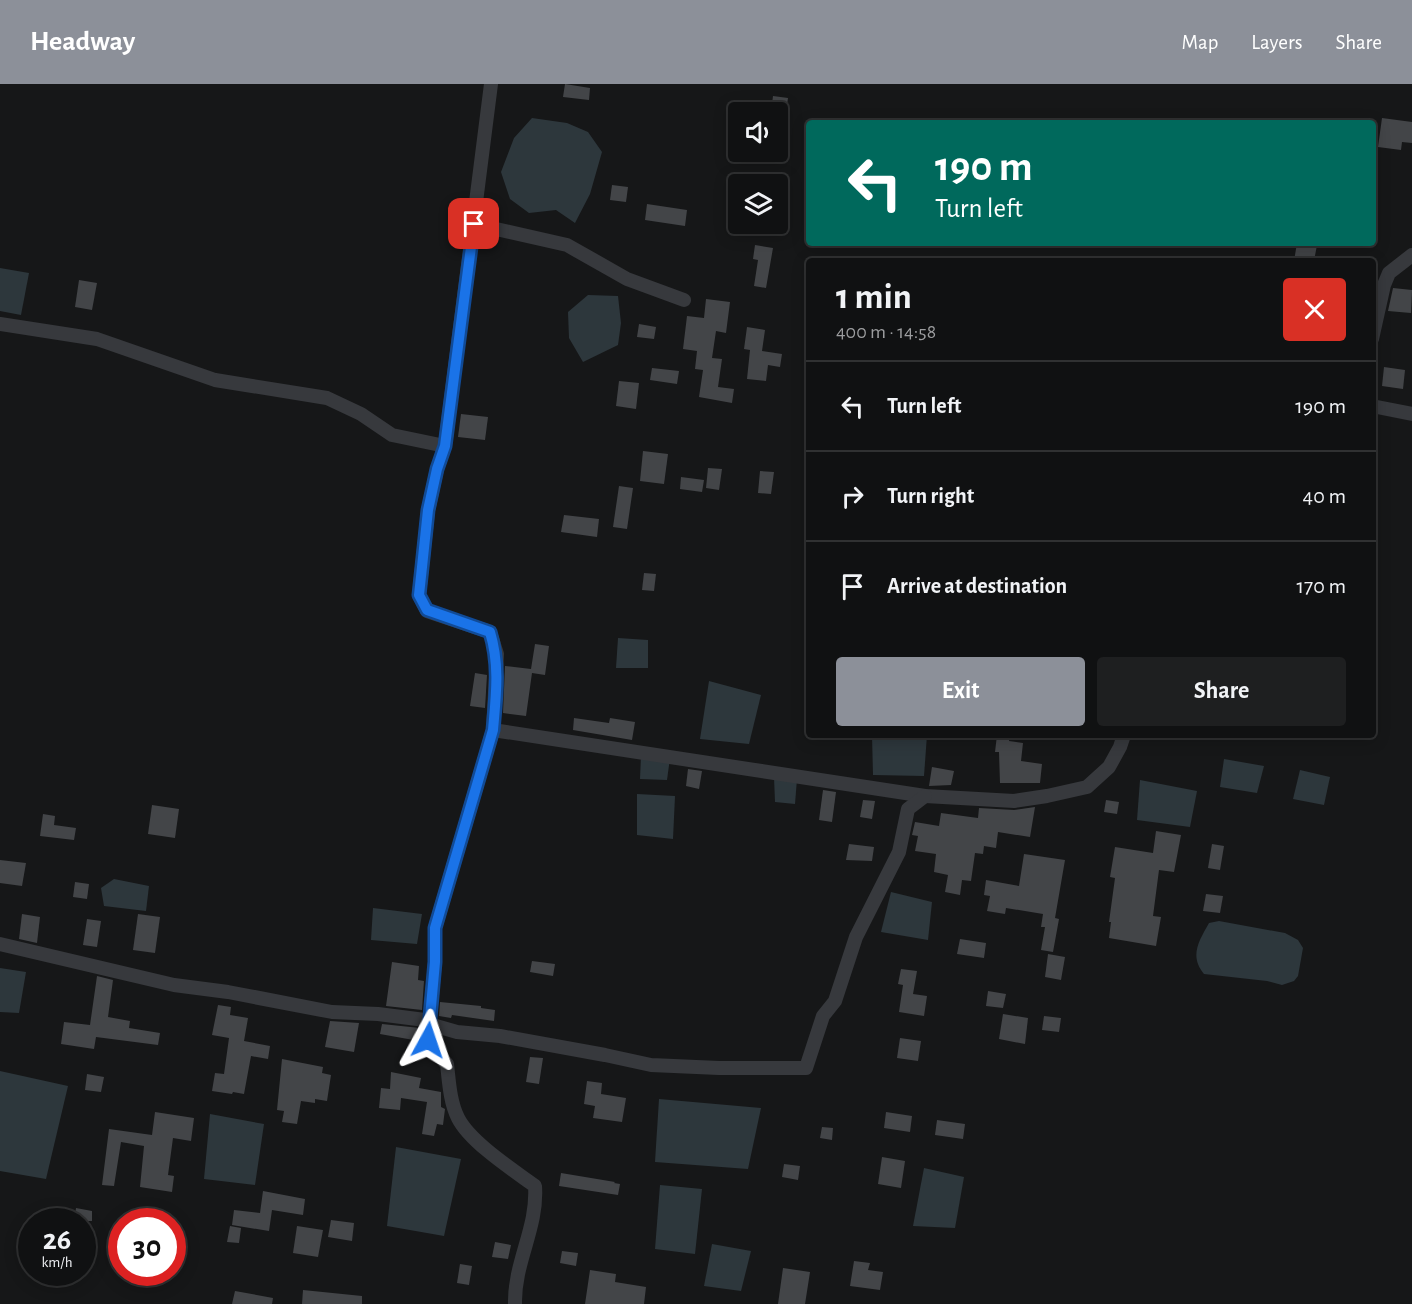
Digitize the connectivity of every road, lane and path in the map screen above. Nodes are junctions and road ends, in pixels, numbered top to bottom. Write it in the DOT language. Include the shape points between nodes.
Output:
graph roads {
  1 [pos="491,84"];
  2 [pos="474,224"];
  3 [pos="1412,255"];
  4 [pos="684,300"];
  5 [pos="1376,321"];
  6 [pos="0,324"];
  7 [pos="1376,407"];
  8 [pos="1412,414"];
  9 [pos="445,446"];
  10 [pos="493,730"];
  11 [pos="1123,738"];
  12 [pos="925,796"];
  13 [pos="0,944"];
  14 [pos="428,1023"];
  15 [pos="515,1304"];
  1 -- 2 [label="street"];
  2 -- 4 [label="street" via="567,245 627,279"];
  2 -- 9 [label="street"];
  3 -- 5 [label="street" via="1389,273"];
  6 -- 9 [label="street" via="97,339 214,380 327,398 392,435"];
  7 -- 8 [label="street"];
  9 -- 10 [label="street" via="428,510 419,595 427,610 490,632 496,654"];
  10 -- 12 [label="street"];
  10 -- 14 [label="street" via="435,928"];
  11 -- 12 [label="street" via="1109,767 1087,787 1014,801"];
  12 -- 14 [label="street" via="908,809 899,852 856,937 835,1001 823,1016 806,1068 651,1065 500,1036 458,1032"];
  13 -- 14 [label="street" via="174,985 333,1012 378,1014"];
  14 -- 15 [label="street" via="431,1048 447,1064 459,1119 474,1139 535,1186 536,1204 514,1289"];
}
